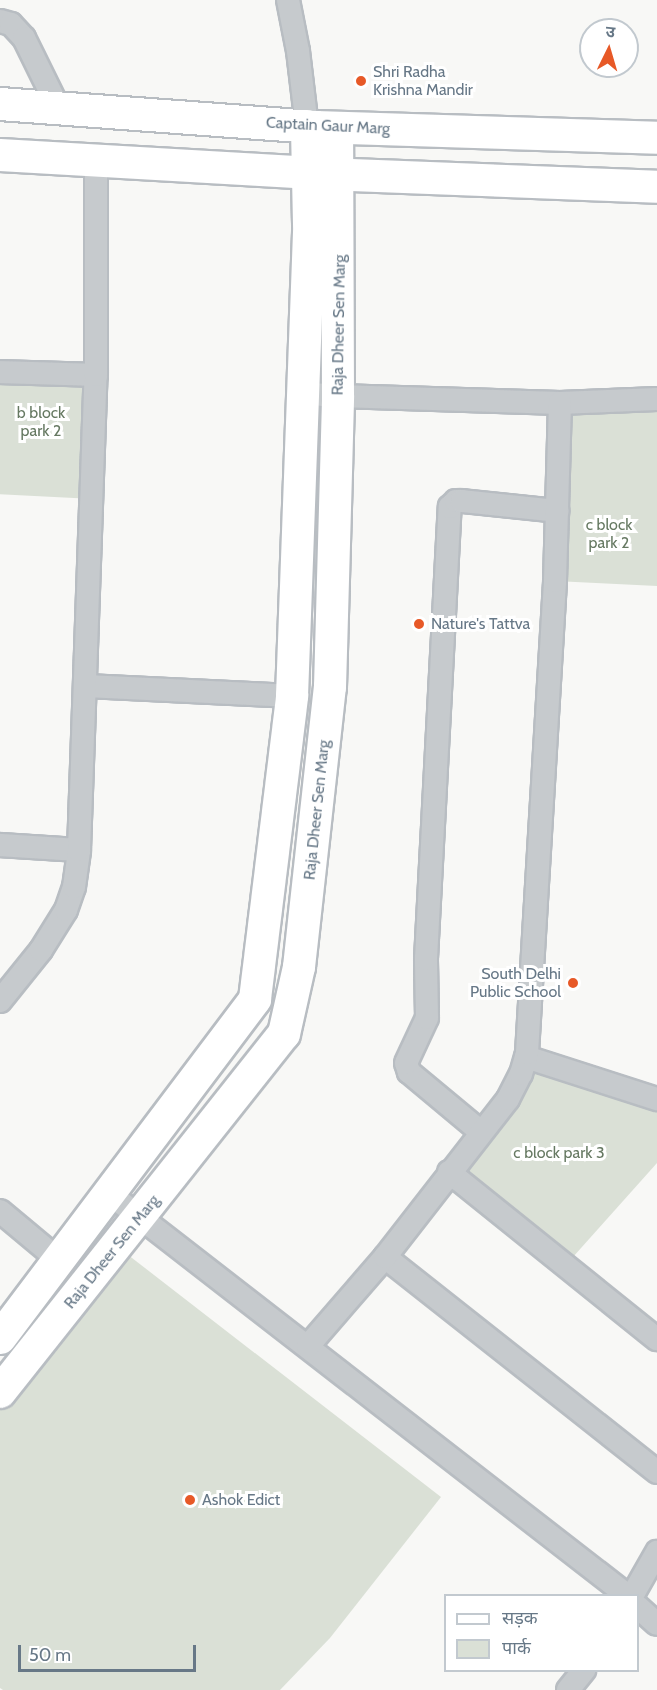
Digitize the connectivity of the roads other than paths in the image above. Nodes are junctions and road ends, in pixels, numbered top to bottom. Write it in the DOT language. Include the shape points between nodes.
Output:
graph roads {
  1 [pos="288,0"];
  2 [pos="0,21"];
  3 [pos="0,104"];
  4 [pos="58,107"];
  5 [pos="322,127"];
  6 [pos="657,138"];
  7 [pos="0,154"];
  8 [pos="96,162"];
  9 [pos="324,174"];
  10 [pos="657,187"];
  11 [pos="0,372"];
  12 [pos="96,375"];
  13 [pos="301,393"];
  14 [pos="338,396"];
  15 [pos="657,399"];
  16 [pos="560,403"];
  17 [pos="557,511"];
  18 [pos="87,686"];
  19 [pos="291,696"];
  20 [pos="0,845"];
  21 [pos="79,850"];
  22 [pos="0,1001"];
  23 [pos="526,1057"];
  24 [pos="657,1099"];
  25 [pos="481,1132"];
  26 [pos="449,1172"];
  27 [pos="110,1194"];
  28 [pos="0,1211"];
  29 [pos="140,1218"];
  30 [pos="385,1257"];
  31 [pos="60,1261"];
  32 [pos="0,1338"];
  33 [pos="657,1339"];
  34 [pos="308,1346"];
  35 [pos="0,1392"];
  36 [pos="657,1472"];
  37 [pos="657,1552"];
  38 [pos="627,1594"];
  39 [pos="631,1594"];
  40 [pos="639,1608"];
  41 [pos="657,1624"];
  42 [pos="583,1672"];
  43 [pos="568,1690"];
  1 -- 5 [label="street" via="298,51"];
  2 -- 4 [label="street" via="11,24 24,38"];
  3 -- 4 [label="street, Captain Gaur Marg"];
  4 -- 5 [label="street, Captain Gaur Marg"];
  5 -- 6 [label="street, Captain Gaur Marg"];
  5 -- 9 [label="street, Raja Dheer Sen Marg"];
  7 -- 8 [label="street"];
  8 -- 9 [label="street"];
  8 -- 12 [label="street"];
  9 -- 10 [label="street"];
  9 -- 13 [label="street, Raja Dheer Sen Marg"];
  9 -- 14 [label="street, Raja Dheer Sen Marg"];
  11 -- 12 [label="street"];
  12 -- 18 [label="street"];
  13 -- 14 [label="street"];
  13 -- 19 [label="street, Raja Dheer Sen Marg"];
  14 -- 16 [label="street"];
  14 -- 29 [label="street, Raja Dheer Sen Marg" via="330,687 299,968 284,1034"];
  15 -- 16 [label="street"];
  16 -- 17 [label="street"];
  17 -- 23 [label="street"];
  17 -- 25 [label="street" via="462,501 450,507 426,960 427,1018 406,1064 409,1072"];
  18 -- 19 [label="street"];
  18 -- 21 [label="street"];
  19 -- 27 [label="street, Raja Dheer Sen Marg" via="255,999"];
  20 -- 21 [label="street"];
  21 -- 22 [label="street" via="66,910 41,950"];
  23 -- 24 [label="street"];
  23 -- 25 [label="street" via="508,1099"];
  25 -- 26 [label="street"];
  26 -- 30 [label="street"];
  26 -- 33 [label="street"];
  27 -- 29 [label="street"];
  27 -- 31 [label="street, Raja Dheer Sen Marg"];
  28 -- 31 [label="street"];
  29 -- 34 [label="street"];
  29 -- 35 [label="street, Raja Dheer Sen Marg"];
  30 -- 34 [label="street"];
  30 -- 36 [label="street"];
  31 -- 32 [label="street, Raja Dheer Sen Marg"];
  34 -- 38 [label="street" via="466,1473"];
  37 -- 39 [label="street"];
  40 -- 41 [label="street"];
  42 -- 43 [label="street"];
}
